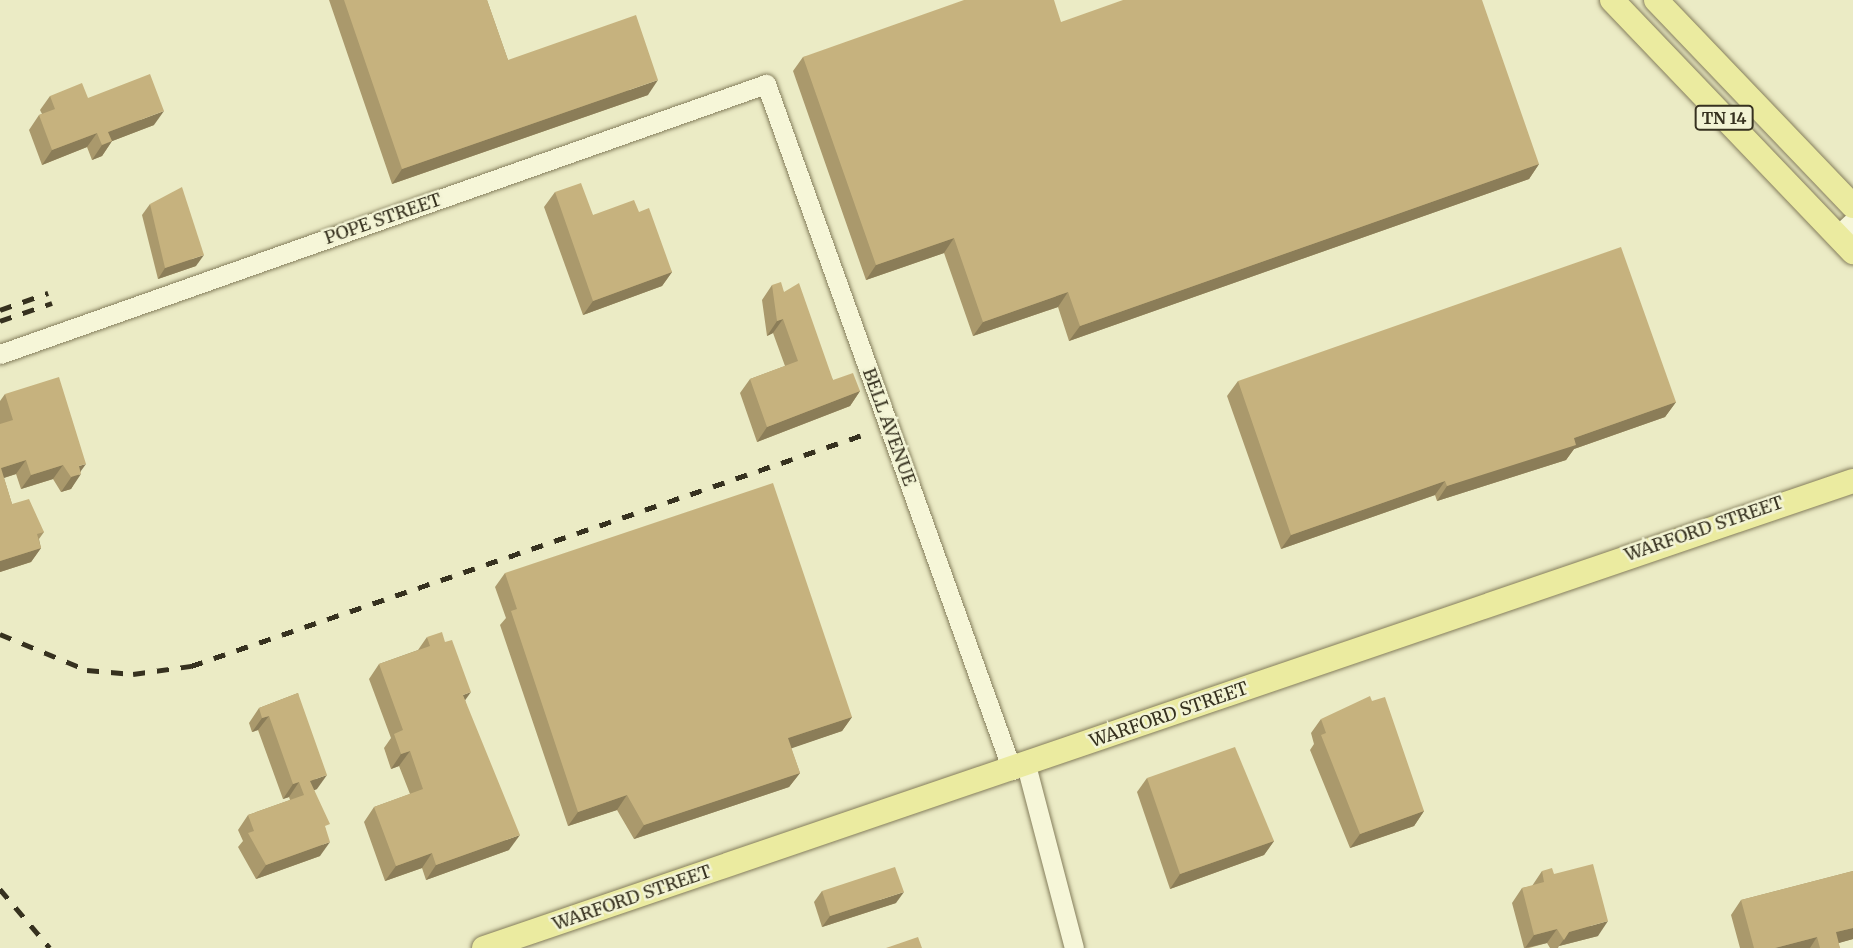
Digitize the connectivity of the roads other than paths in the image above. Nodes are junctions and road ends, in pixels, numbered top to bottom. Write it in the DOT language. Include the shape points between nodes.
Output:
graph roads {
  1 [pos="1612,0"];
  2 [pos="1656,0"];
  3 [pos="766,84"];
  4 [pos="1853,206"];
  5 [pos="1848,236"];
  6 [pos="0,355"];
  7 [pos="1853,481"];
  8 [pos="1019,768"];
  9 [pos="484,948"];
  10 [pos="1074,948"];
  1 -- 5 [label="main road, TN 14"];
  2 -- 4 [label="main road, TN 14"];
  3 -- 6 [label="street, POPE STREET"];
  3 -- 8 [label="street, BELL AVENUE"];
  7 -- 8 [label="main road, WARFORD STREET"];
  8 -- 9 [label="main road, WARFORD STREET"];
  8 -- 10 [label="street, BELL AVENUE"];
}
